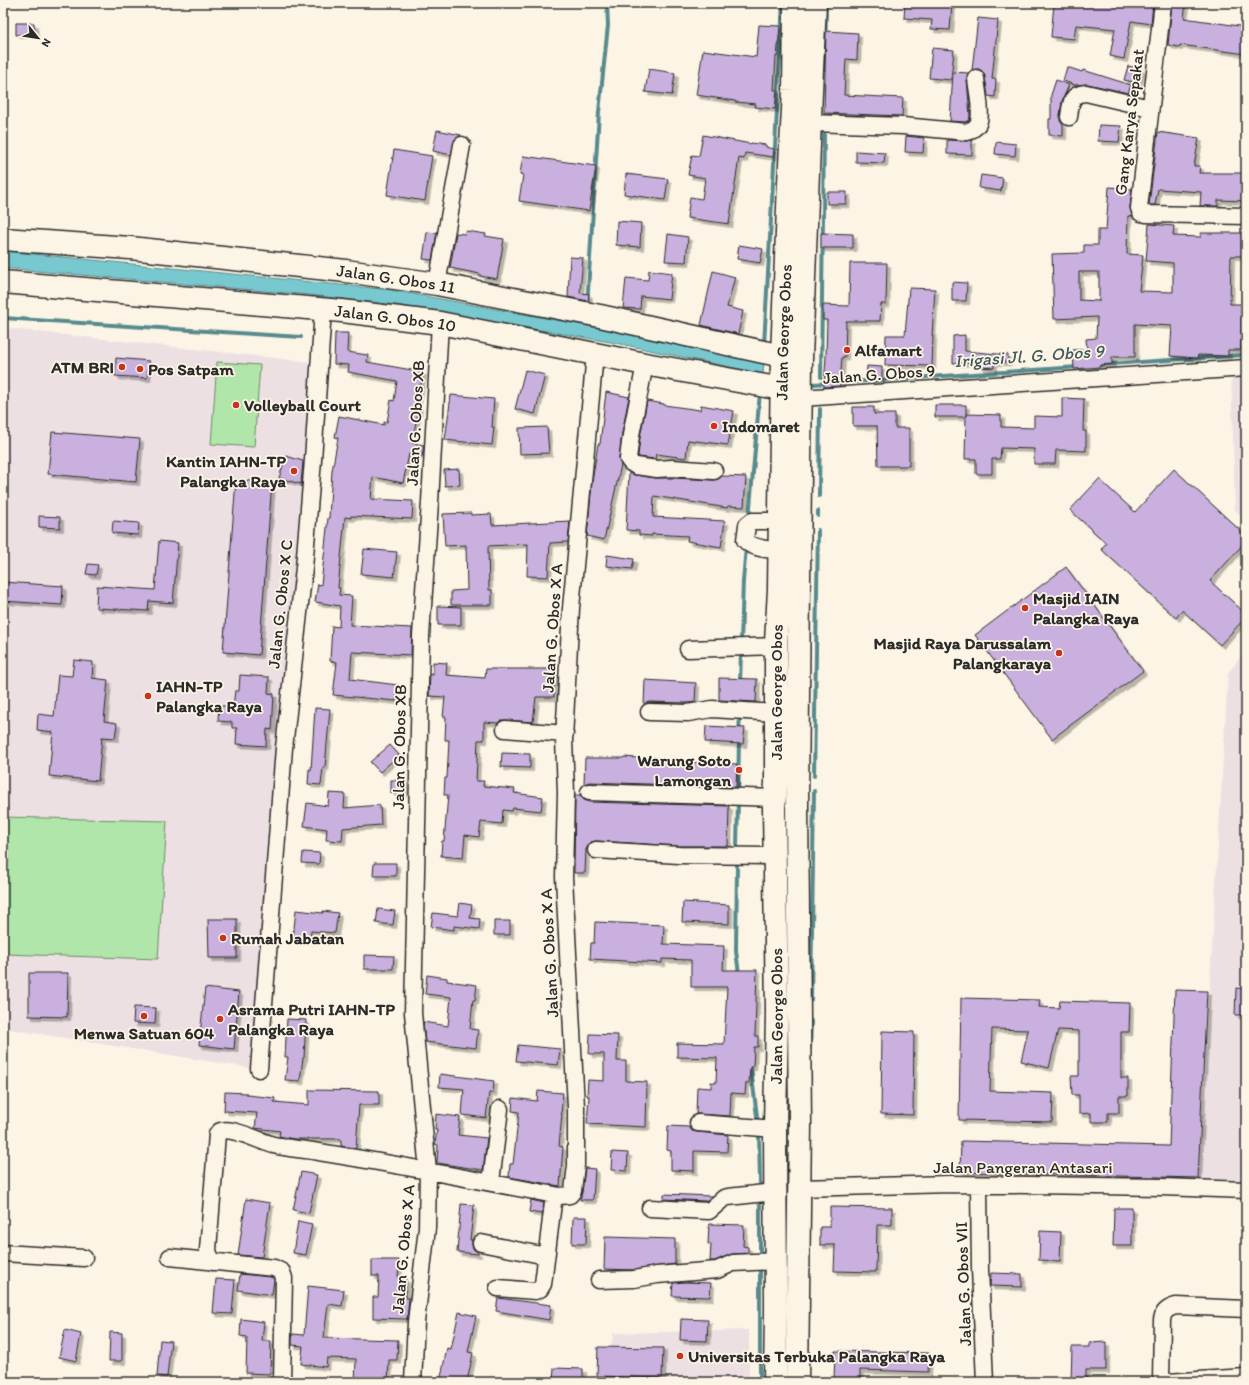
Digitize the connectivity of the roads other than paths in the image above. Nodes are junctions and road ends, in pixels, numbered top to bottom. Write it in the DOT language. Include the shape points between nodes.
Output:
graph roads {
  1 [pos="795,3"];
  2 [pos="815,3"];
  3 [pos="1163,3"];
  4 [pos="976,78"];
  5 [pos="802,91"];
  6 [pos="1150,108"];
  7 [pos="1069,117"];
  8 [pos="810,123"];
  9 [pos="462,145"];
  10 [pos="1246,216"];
  11 [pos="3,239"];
  12 [pos="3,282"];
  13 [pos="437,284"];
  14 [pos="323,309"];
  15 [pos="440,323"];
  16 [pos="595,354"];
  17 [pos="771,354"];
  18 [pos="645,364"];
  19 [pos="1246,368"];
  20 [pos="769,387"];
  21 [pos="801,398"];
  22 [pos="714,471"];
  23 [pos="780,521"];
  24 [pos="780,551"];
  25 [pos="776,646"];
  26 [pos="688,649"];
  27 [pos="649,712"];
  28 [pos="776,713"];
  29 [pos="505,729"];
  30 [pos="565,734"];
  31 [pos="589,792"];
  32 [pos="774,798"];
  33 [pos="596,850"];
  34 [pos="775,856"];
  35 [pos="259,1069"];
  36 [pos="500,1109"];
  37 [pos="698,1123"];
  38 [pos="775,1129"];
  39 [pos="428,1171"];
  40 [pos="491,1182"];
  41 [pos="980,1185"];
  42 [pos="800,1188"];
  43 [pos="1246,1190"];
  44 [pos="775,1192"];
  45 [pos="554,1195"];
  46 [pos="650,1208"];
  47 [pos="482,1243"];
  48 [pos="3,1253"];
  49 [pos="546,1256"];
  50 [pos="170,1257"];
  51 [pos="84,1258"];
  52 [pos="776,1261"];
  53 [pos="213,1262"];
  54 [pos="599,1280"];
  55 [pos="498,1288"];
  56 [pos="1246,1309"];
  57 [pos="775,1372"];
  58 [pos="797,1372"];
  59 [pos="1246,1377"];
  60 [pos="282,1382"];
  61 [pos="413,1382"];
  62 [pos="985,1382"];
  63 [pos="1161,1382"];
  64 [pos="1167,1382"];
  1 -- 5 [label="main road, Jalan George Obos"];
  2 -- 5 [label="main road, Jalan George Obos"];
  3 -- 6 [label="street, Gang Karya Sepakat"];
  4 -- 8 [label="street" via="979,122 967,132 903,126"];
  5 -- 8 [label="main road, Jalan George Obos"];
  5 -- 17 [label="main road, Jalan George Obos" via="789,183"];
  6 -- 7 [label="street" via="1086,93 1073,98"];
  6 -- 10 [label="street, Gang Karya Sepakat" via="1139,208 1141,212"];
  8 -- 21 [label="main road, Jalan George Obos"];
  9 -- 13 [label="street"];
  11 -- 13 [label="main road, Jalan G. Obos 11" via="138,248 346,271"];
  12 -- 14 [label="main road, Jalan G. Obos 10"];
  13 -- 17 [label="main road, Jalan G. Obos 11" via="600,316"];
  14 -- 15 [label="main road, Jalan G. Obos 10"];
  14 -- 35 [label="street, Jalan G. Obos X C" via="304,568 284,748"];
  15 -- 16 [label="main road, Jalan G. Obos 10"];
  15 -- 39 [label="street, Jalan G. Obos XB" via="421,636 414,1006"];
  16 -- 18 [label="main road, Jalan G. Obos 10"];
  16 -- 30 [label="street, Jalan G. Obos X A" via="571,608"];
  17 -- 20 [label="main road, Jalan George Obos"];
  18 -- 20 [label="main road, Jalan G. Obos 10"];
  18 -- 22 [label="street" via="628,459 636,466 657,469"];
  19 -- 21 [label="street, Jalan G. Obos 9"];
  20 -- 23 [label="main road, Jalan George Obos"];
  21 -- 42 [label="main road, Jalan George Obos" via="797,806"];
  23 -- 24 [label="main road, Jalan George Obos"];
  23 -- 24 [label="street" via="752,521 747,525 745,540 754,546"];
  24 -- 25 [label="main road, Jalan George Obos"];
  25 -- 26 [label="street"];
  25 -- 28 [label="main road, Jalan George Obos"];
  27 -- 28 [label="street" via="688,713 712,709"];
  28 -- 32 [label="main road, Jalan George Obos"];
  29 -- 30 [label="street"];
  30 -- 45 [label="street, Jalan G. Obos X A" via="564,877 576,1107 576,1165 573,1191 566,1196"];
  31 -- 32 [label="street"];
  32 -- 34 [label="main road, Jalan George Obos"];
  33 -- 34 [label="street" via="679,855"];
  34 -- 38 [label="main road, Jalan George Obos"];
  36 -- 40 [label="street"];
  37 -- 38 [label="street"];
  38 -- 44 [label="main road, Jalan George Obos"];
  39 -- 40 [label="street, Jalan G. Obos X A"];
  39 -- 53 [label="street" via="276,1146 233,1130 219,1131 208,1250"];
  39 -- 61 [label="street, Jalan G. Obos X A" via="426,1228 416,1322"];
  40 -- 45 [label="street, Jalan G. Obos X A"];
  41 -- 42 [label="street, Jalan Pangeran Antasari"];
  41 -- 43 [label="street, Jalan Pangeran Antasari"];
  41 -- 62 [label="street, Jalan G. Obos VII" via="980,1269"];
  42 -- 58 [label="main road, Jalan George Obos"];
  44 -- 46 [label="street" via="724,1198 709,1210"];
  44 -- 52 [label="main road, Jalan George Obos"];
  45 -- 49 [label="street"];
  47 -- 49 [label="street"];
  48 -- 51 [label="street"];
  49 -- 55 [label="street" via="543,1284 540,1289 535,1291"];
  50 -- 53 [label="street"];
  52 -- 54 [label="street" via="733,1263 717,1270 657,1274 634,1279"];
  52 -- 57 [label="main road, Jalan George Obos"];
  53 -- 60 [label="street" via="274,1268 282,1272"];
  56 -- 63 [label="street" via="1176,1306 1166,1310 1162,1320"];
  57 -- 58 [label="main road"];
  59 -- 64 [label="street"];
}
